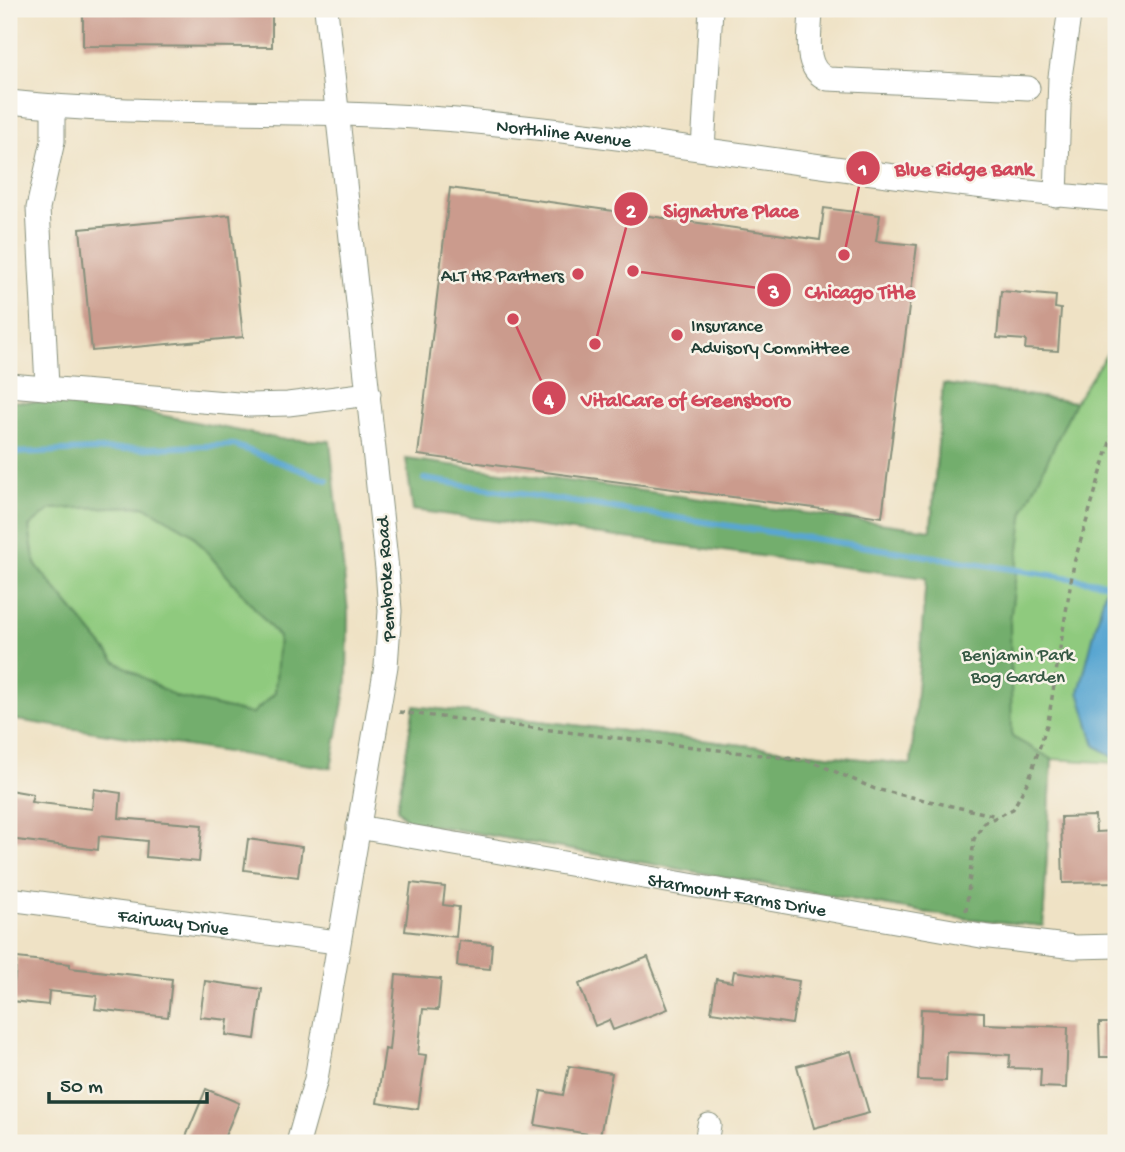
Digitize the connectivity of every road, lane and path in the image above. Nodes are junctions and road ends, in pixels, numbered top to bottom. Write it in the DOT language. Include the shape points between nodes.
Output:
graph roads {
  1 [pos="326,9"];
  2 [pos="710,9"];
  3 [pos="811,9"];
  4 [pos="1070,9"];
  5 [pos="1028,88"];
  6 [pos="9,102"];
  7 [pos="53,106"];
  8 [pos="338,115"];
  9 [pos="703,149"];
  10 [pos="1056,195"];
  11 [pos="1116,200"];
  12 [pos="9,385"];
  13 [pos="47,386"];
  14 [pos="369,394"];
  15 [pos="1116,422"];
  16 [pos="378,709"];
  17 [pos="998,817"];
  18 [pos="358,827"];
  19 [pos="9,899"];
  20 [pos="962,932"];
  21 [pos="337,942"];
  22 [pos="1116,946"];
  23 [pos="298,1143"];
  1 -- 8 [label="street, Pembroke Road"];
  2 -- 9 [label="street"];
  3 -- 5 [label="street" via="810,65 817,75"];
  4 -- 10 [label="street" via="1060,77"];
  6 -- 7 [label="street, Northline Avenue"];
  7 -- 8 [label="street, Northline Avenue"];
  7 -- 13 [label="street" via="53,141 38,208"];
  8 -- 9 [label="street, Northline Avenue" via="457,120"];
  8 -- 14 [label="street, Pembroke Road"];
  9 -- 10 [label="street, Northline Avenue"];
  10 -- 11 [label="street, Northline Avenue"];
  12 -- 13 [label="street"];
  13 -- 14 [label="street" via="250,405"];
  14 -- 16 [label="street, Pembroke Road" via="390,611"];
  15 -- 17 [label="path" via="1074,564 1048,722 1029,779 1013,809"];
  16 -- 17 [label="path" via="811,761 875,789"];
  16 -- 18 [label="street, Pembroke Road"];
  17 -- 20 [label="path" via="984,823 974,839"];
  18 -- 20 [label="street, Starmount Farms Drive"];
  18 -- 21 [label="street, Pembroke Road"];
  19 -- 21 [label="street, Fairway Drive"];
  20 -- 22 [label="street, Starmount Farms Drive" via="1075,947"];
  21 -- 23 [label="street, Pembroke Road" via="316,1079"];
}
